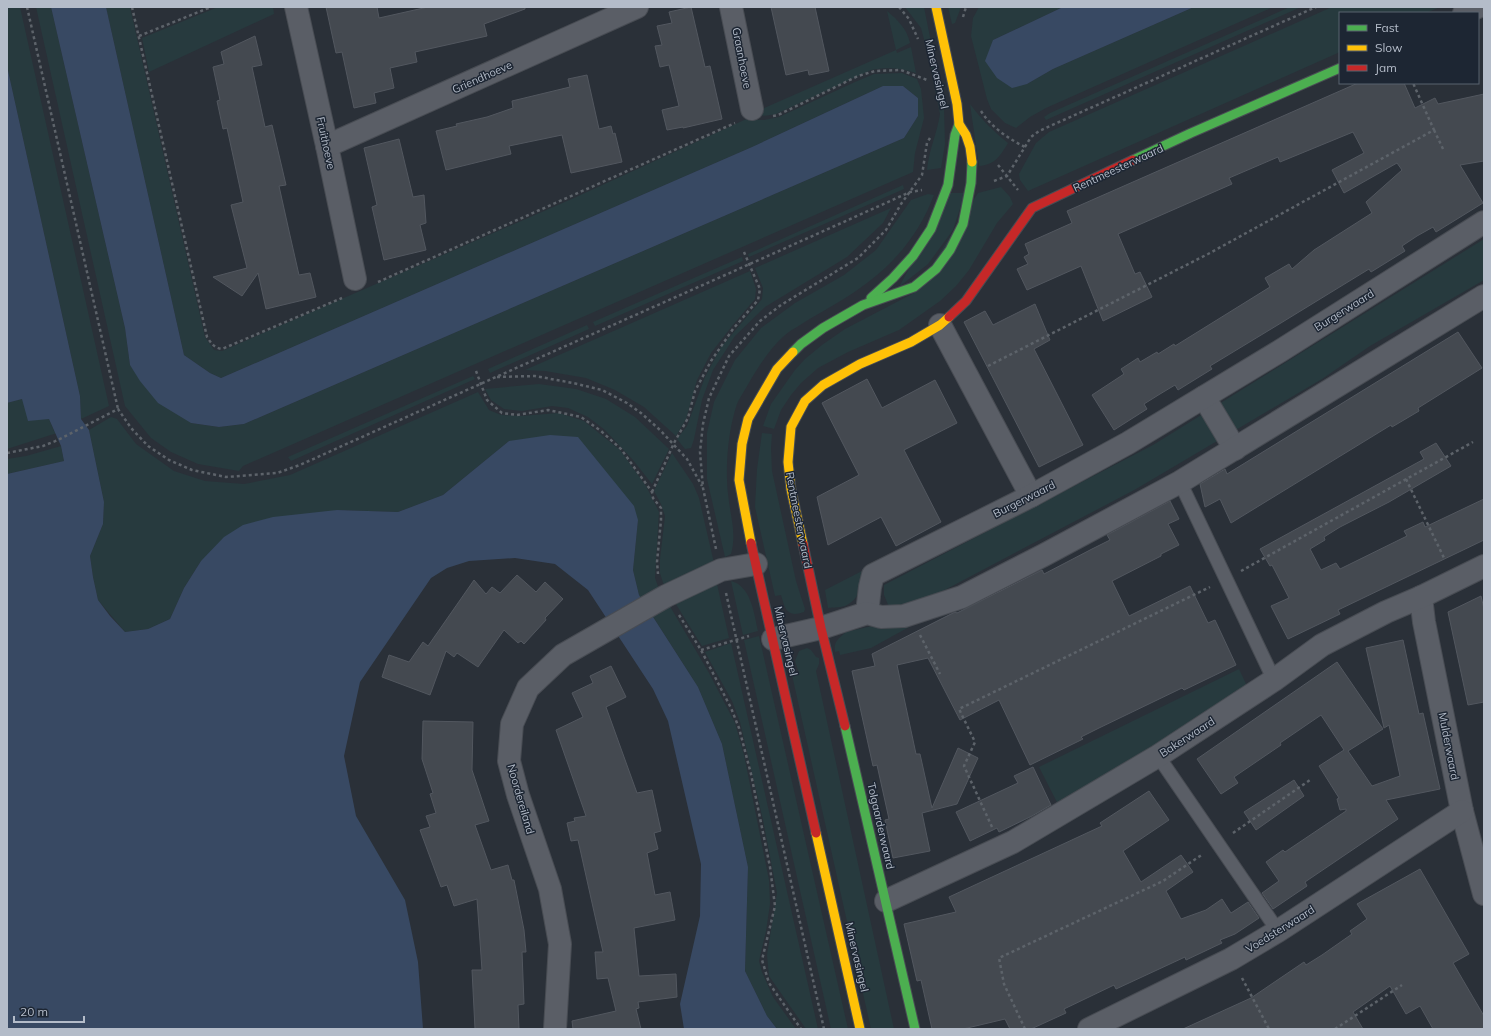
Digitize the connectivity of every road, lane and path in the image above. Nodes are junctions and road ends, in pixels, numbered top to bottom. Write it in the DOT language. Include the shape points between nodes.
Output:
graph roads {
  1 [pos="27,7"];
  2 [pos="132,7"];
  3 [pos="211,7"];
  4 [pos="296,7"];
  5 [pos="637,7"];
  6 [pos="731,7"];
  7 [pos="899,7"];
  8 [pos="936,7"];
  9 [pos="966,7"];
  10 [pos="1316,7"];
  11 [pos="1478,7"];
  12 [pos="1466,12"];
  13 [pos="963,20"];
  14 [pos="138,36"];
  15 [pos="918,42"];
  16 [pos="1339,68"];
  17 [pos="926,74"];
  18 [pos="927,80"];
  19 [pos="1413,84"];
  20 [pos="928,85"];
  21 [pos="979,107"];
  22 [pos="754,116"];
  23 [pos="959,124"];
  24 [pos="1434,130"];
  25 [pos="932,133"];
  26 [pos="327,146"];
  27 [pos="1025,147"];
  28 [pos="1444,151"];
  29 [pos="998,165"];
  30 [pos="1007,176"];
  31 [pos="971,183"];
  32 [pos="948,185"];
  33 [pos="910,192"];
  34 [pos="1484,222"];
  35 [pos="744,252"];
  36 [pos="750,265"];
  37 [pos="358,286"];
  38 [pos="1484,296"];
  39 [pos="863,305"];
  40 [pos="940,325"];
  41 [pos="476,371"];
  42 [pos="495,377"];
  43 [pos="968,377"];
  44 [pos="481,383"];
  45 [pos="1204,397"];
  46 [pos="118,409"];
  47 [pos="1473,442"];
  48 [pos="674,443"];
  49 [pos="1235,449"];
  50 [pos="7,453"];
  51 [pos="1406,479"];
  52 [pos="1180,482"];
  53 [pos="703,488"];
  54 [pos="652,492"];
  55 [pos="1031,496"];
  56 [pos="756,564"];
  57 [pos="1484,566"];
  58 [pos="1226,579"];
  59 [pos="1455,580"];
  60 [pos="1421,597"];
  61 [pos="660,599"];
  62 [pos="867,613"];
  63 [pos="821,628"];
  64 [pos="917,628"];
  65 [pos="773,639"];
  66 [pos="701,650"];
  67 [pos="940,674"];
  68 [pos="1274,680"];
  69 [pos="1158,756"];
  70 [pos="1310,780"];
  71 [pos="1462,811"];
  72 [pos="1218,843"];
  73 [pos="1001,848"];
  74 [pos="1484,894"];
  75 [pos="886,901"];
  76 [pos="1278,931"];
  77 [pos="1231,959"];
  78 [pos="1402,985"];
  79 [pos="555,1029"];
  80 [pos="801,1029"];
  81 [pos="860,1029"];
  82 [pos="915,1029"];
  83 [pos="1025,1029"];
  84 [pos="1089,1029"];
  85 [pos="1269,1029"];
  86 [pos="1335,1029"];
  1 -- 46 [label="path"];
  2 -- 14 [label="path"];
  3 -- 14 [label="path"];
  4 -- 26 [label="street, Fruithoeve"];
  5 -- 26 [label="street, Griendhoeve"];
  6 -- 22 [label="street, Graanhoeve"];
  7 -- 15 [label="path, Minervasingel" via="909,19"];
  8 -- 23 [label="street, Minervasingel"];
  9 -- 13 [label="path"];
  10 -- 27 [label="path" via="1039,131 1031,137"];
  11 -- 12 [label="street"];
  14 -- 37 [label="path" via="207,337 212,345 222,350"];
  16 -- 40 [label="street, Rentmeesterwaard" via="1191,133 1032,208 966,301"];
  17 -- 18 [label="path, Minervasingel"];
  18 -- 20 [label="path, Minervasingel"];
  18 -- 22 [label="path" via="901,70 875,70 778,115"];
  19 -- 24 [label="path"];
  21 -- 27 [label="path" via="991,123"];
  22 -- 37 [label="path"];
  23 -- 31 [label="street, Minervasingel" via="970,147"];
  23 -- 32 [label="street, Minervasingel"];
  24 -- 28 [label="path"];
  24 -- 43 [label="path" via="1208,254"];
  25 -- 33 [label="path" via="927,143 922,175"];
  26 -- 37 [label="street, Fruithoeve"];
  27 -- 30 [label="path"];
  29 -- 30 [label="path"];
  30 -- 31 [label="path" via="982,184"];
  31 -- 39 [label="street, Minervasingel" via="963,224 950,250 936,269 914,287"];
  32 -- 33 [label="path"];
  32 -- 39 [label="street, Minervasingel" via="931,229 913,256"];
  33 -- 36 [label="path"];
  34 -- 45 [label="street, Burgerwaard"];
  35 -- 36 [label="path"];
  36 -- 42 [label="path"];
  36 -- 48 [label="path" via="760,289 758,300 733,329 711,361 695,391 688,418"];
  38 -- 49 [label="street"];
  39 -- 56 [label="street, Minervasingel" via="801,344 777,368 748,419 742,444 739,480"];
  40 -- 43 [label="street"];
  40 -- 63 [label="street, Rentmeesterwaard" via="823,385 805,402 791,427 788,462 791,489"];
  41 -- 44 [label="path"];
  42 -- 44 [label="path"];
  42 -- 48 [label="path" via="534,376 602,390 641,413"];
  43 -- 55 [label="street"];
  44 -- 46 [label="path" via="300,465 277,473 226,478 192,470 169,460 148,446"];
  44 -- 54 [label="path" via="487,400 502,413 517,415 548,410 581,417 621,448"];
  45 -- 49 [label="street"];
  45 -- 55 [label="street, Burgerwaard" via="1128,443"];
  46 -- 50 [label="path" via="43,446"];
  47 -- 51 [label="path"];
  48 -- 53 [label="path" via="687,459"];
  48 -- 54 [label="path"];
  49 -- 52 [label="street"];
  51 -- 58 [label="path"];
  51 -- 59 [label="path"];
  52 -- 58 [label="lane"];
  52 -- 62 [label="street" via="962,597 904,616 881,617"];
  54 -- 61 [label="path" via="653,498 661,508 657,562"];
  55 -- 62 [label="street, Burgerwaard" via="873,575"];
  56 -- 61 [label="street, Noordereiland" via="721,570"];
  56 -- 65 [label="street, Minervasingel"];
  57 -- 59 [label="street, Bakerwaard"];
  58 -- 68 [label="lane"];
  58 -- 73 [label="path" via="959,709 975,742 964,766"];
  59 -- 60 [label="street, Bakerwaard"];
  60 -- 68 [label="street, Bakerwaard" via="1322,645"];
  60 -- 71 [label="street, Mulderwaard"];
  61 -- 66 [label="path"];
  61 -- 79 [label="street, Noordereiland" via="563,655 528,688 512,724 509,761 550,889 560,944"];
  62 -- 63 [label="street"];
  63 -- 65 [label="street"];
  63 -- 75 [label="street, Tolgaarderwaard"];
  64 -- 67 [label="path"];
  65 -- 66 [label="path" via="757,634"];
  65 -- 81 [label="street, Minervasingel"];
  66 -- 80 [label="path" via="739,728 770,867 775,906 762,960 770,983"];
  68 -- 69 [label="street, Bakerwaard"];
  69 -- 72 [label="lane"];
  69 -- 73 [label="street, Bakerwaard"];
  70 -- 72 [label="path"];
  71 -- 74 [label="street, Mulderwaard"];
  71 -- 76 [label="street, Voedsterwaard"];
  72 -- 76 [label="lane"];
  72 -- 83 [label="path" via="1163,881 999,958 1004,984"];
  73 -- 75 [label="street, Bakerwaard"];
  75 -- 82 [label="street, Tolgaarderwaard"];
  76 -- 77 [label="street, Voedsterwaard"];
  77 -- 84 [label="street, Voedsterwaard"];
  77 -- 85 [label="path"];
  78 -- 86 [label="path"];
}
